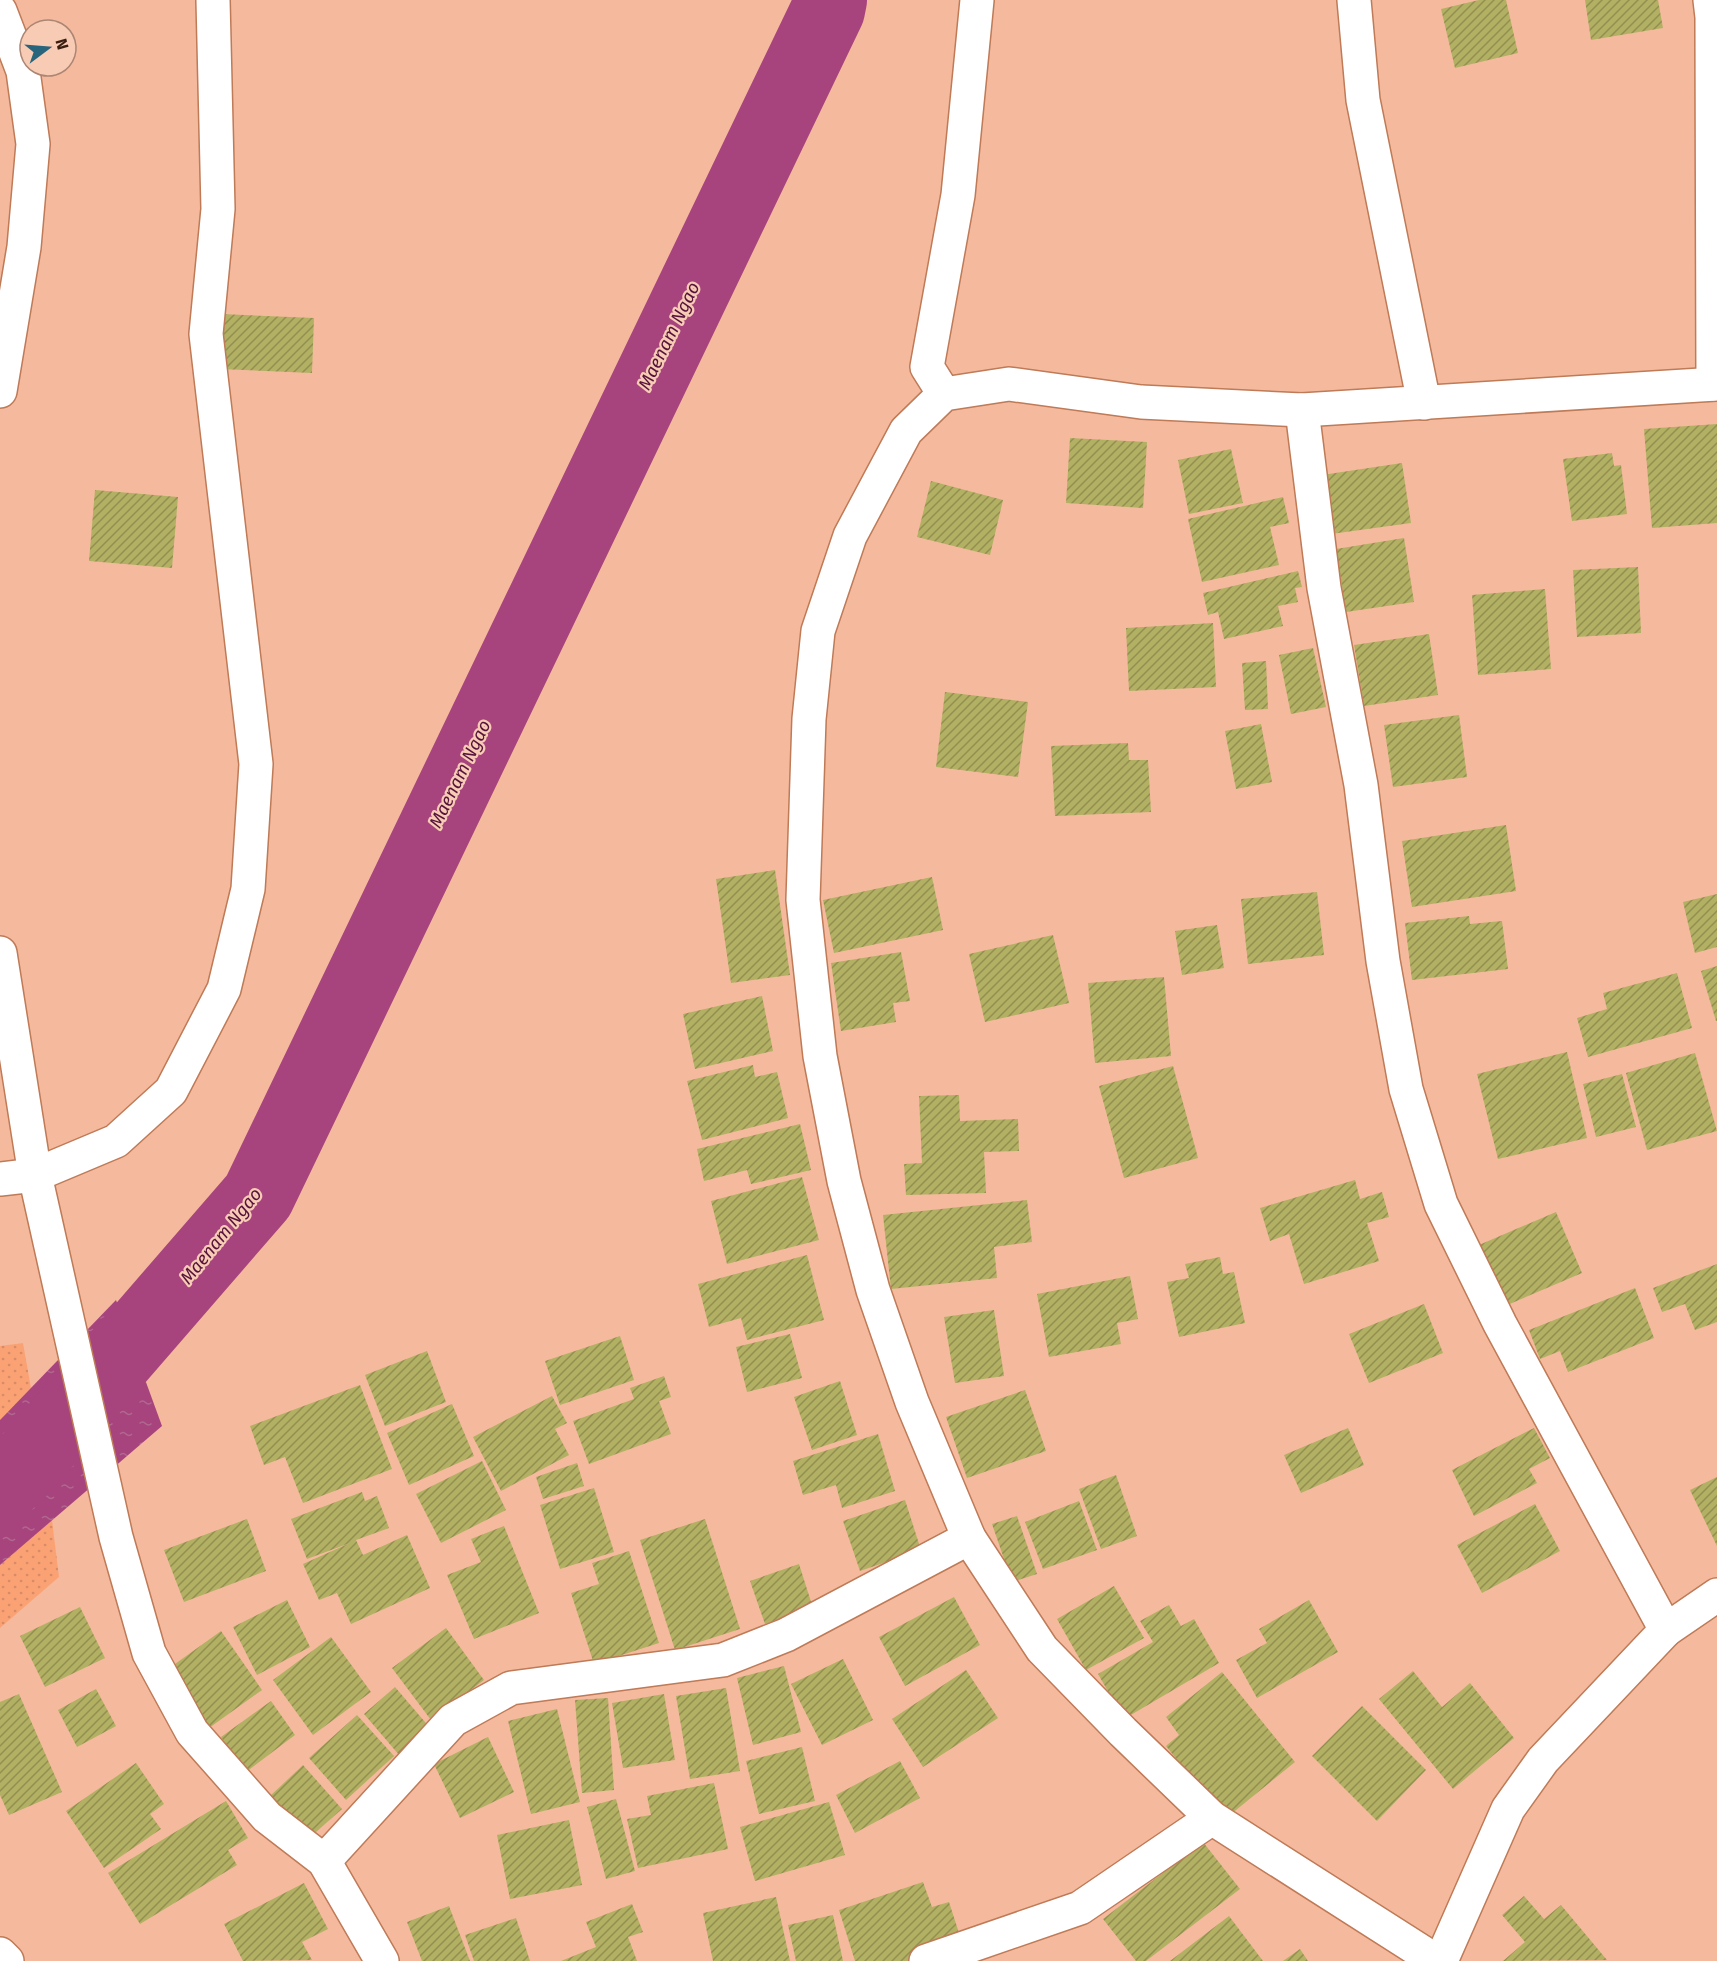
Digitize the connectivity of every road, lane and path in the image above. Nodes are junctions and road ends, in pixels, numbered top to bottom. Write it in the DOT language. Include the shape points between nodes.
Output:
graph roads {
  1 [pos="213,0"];
  2 [pos="977,0"];
  3 [pos="1354,0"];
  4 [pos="1710,0"];
  5 [pos="0,11"];
  6 [pos="12,251"];
  7 [pos="1715,384"];
  8 [pos="0,391"];
  9 [pos="944,394"];
  10 [pos="1424,403"];
  11 [pos="1302,410"];
  12 [pos="0,953"];
  13 [pos="34,1175"];
  14 [pos="0,1179"];
  15 [pos="969,1538"];
  16 [pos="1717,1595"];
  17 [pos="1666,1630"];
  18 [pos="1212,1818"];
  19 [pos="324,1861"];
  20 [pos="0,1954"];
  21 [pos="7,1961"];
  22 [pos="382,1961"];
  23 [pos="926,1961"];
  24 [pos="1436,1961"];
  25 [pos="1441,1961"];
  1 -- 13 [label="street" via="218,209 206,334 256,764 248,889 224,989 171,1091 117,1141"];
  2 -- 9 [label="street" via="958,195 927,367"];
  3 -- 10 [label="street" via="1363,100"];
  4 -- 7 [label="street"];
  5 -- 6 [label="street" via="22,71 33,144"];
  6 -- 8 [label="street"];
  7 -- 10 [label="street"];
  9 -- 11 [label="street" via="1009,384 1141,402"];
  9 -- 15 [label="street" via="906,431 850,536 818,631 809,719 803,900 820,1056 861,1247 912,1402"];
  10 -- 11 [label="street"];
  11 -- 17 [label="street" via="1324,588 1361,785 1383,961 1406,1089 1441,1204 1500,1324"];
  12 -- 13 [label="street"];
  13 -- 14 [label="street"];
  13 -- 19 [label="street" via="116,1537 148,1653 192,1732 267,1817"];
  15 -- 18 [label="street" via="1042,1649"];
  15 -- 19 [label="street" via="786,1635 723,1660 511,1688 453,1720"];
  16 -- 17 [label="street"];
  17 -- 25 [label="street" via="1543,1760 1508,1809"];
  18 -- 23 [label="street" via="1080,1908"];
  18 -- 24 [label="street"];
  19 -- 22 [label="street"];
  20 -- 21 [label="street"];
}
